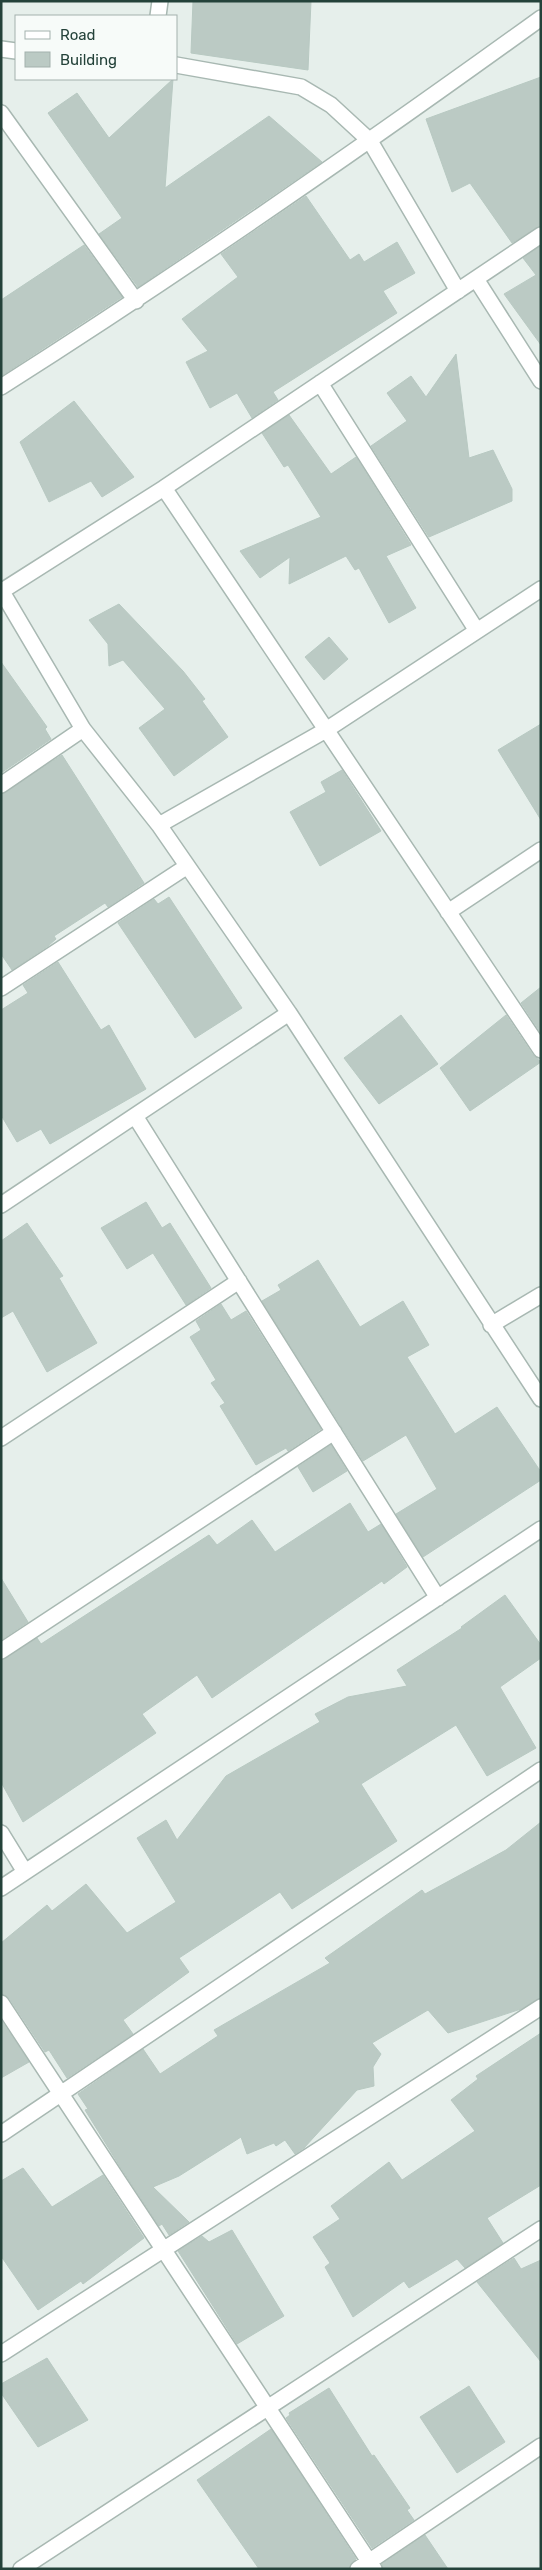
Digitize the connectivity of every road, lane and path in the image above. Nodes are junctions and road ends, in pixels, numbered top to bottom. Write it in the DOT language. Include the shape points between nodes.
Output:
graph roads {
  1 [pos="160,1"];
  2 [pos="158,15"];
  3 [pos="541,18"];
  4 [pos="1,50"];
  5 [pos="15,50"];
  6 [pos="178,65"];
  7 [pos="1,112"];
  8 [pos="370,142"];
  9 [pos="541,235"];
  10 [pos="476,279"];
  11 [pos="458,291"];
  12 [pos="136,301"];
  13 [pos="541,381"];
  14 [pos="320,384"];
  15 [pos="1,387"];
  16 [pos="164,488"];
  17 [pos="541,589"];
  18 [pos="2,591"];
  19 [pos="477,631"];
  20 [pos="83,729"];
  21 [pos="326,730"];
  22 [pos="1,785"];
  23 [pos="159,825"];
  24 [pos="541,850"];
  25 [pos="186,867"];
  26 [pos="448,912"];
  27 [pos="1,988"];
  28 [pos="289,1013"];
  29 [pos="541,1050"];
  30 [pos="135,1116"];
  31 [pos="1,1205"];
  32 [pos="239,1281"];
  33 [pos="541,1295"];
  34 [pos="491,1325"];
  35 [pos="541,1399"];
  36 [pos="334,1432"];
  37 [pos="1,1438"];
  38 [pos="541,1530"];
  39 [pos="438,1598"];
  40 [pos="1,1651"];
  41 [pos="541,1770"];
  42 [pos="1,1833"];
  43 [pos="26,1872"];
  44 [pos="1,1888"];
  45 [pos="1,2003"];
  46 [pos="541,2008"];
  47 [pos="61,2094"];
  48 [pos="1,2134"];
  49 [pos="541,2229"];
  50 [pos="164,2249"];
  51 [pos="1,2354"];
  52 [pos="268,2407"];
  53 [pos="541,2446"];
  54 [pos="367,2566"];
  55 [pos="21,2569"];
  1 -- 2 [label="street"];
  3 -- 8 [label="street"];
  4 -- 5 [label="street"];
  6 -- 8 [label="street" via="301,87 331,104"];
  7 -- 12 [label="street"];
  8 -- 11 [label="street"];
  8 -- 12 [label="street"];
  9 -- 10 [label="street"];
  10 -- 11 [label="street"];
  10 -- 13 [label="street"];
  11 -- 14 [label="street"];
  12 -- 15 [label="street"];
  14 -- 16 [label="street"];
  14 -- 19 [label="street"];
  16 -- 18 [label="street"];
  16 -- 21 [label="street"];
  17 -- 19 [label="street"];
  18 -- 20 [label="street"];
  19 -- 21 [label="street"];
  20 -- 22 [label="street"];
  20 -- 23 [label="street"];
  21 -- 23 [label="street"];
  21 -- 26 [label="street"];
  23 -- 25 [label="street"];
  24 -- 26 [label="street"];
  25 -- 27 [label="street"];
  25 -- 28 [label="street"];
  26 -- 29 [label="street"];
  28 -- 30 [label="street"];
  28 -- 34 [label="street"];
  30 -- 31 [label="street"];
  30 -- 32 [label="street"];
  32 -- 36 [label="street"];
  32 -- 37 [label="street"];
  33 -- 34 [label="street"];
  34 -- 35 [label="street"];
  36 -- 39 [label="street"];
  36 -- 40 [label="street"];
  38 -- 39 [label="street"];
  39 -- 43 [label="street"];
  41 -- 47 [label="street"];
  42 -- 43 [label="street"];
  43 -- 44 [label="street"];
  45 -- 47 [label="street"];
  46 -- 50 [label="street"];
  47 -- 48 [label="street"];
  47 -- 50 [label="street"];
  49 -- 52 [label="street"];
  50 -- 51 [label="street"];
  50 -- 52 [label="street"];
  52 -- 54 [label="street"];
  52 -- 55 [label="street"];
  53 -- 54 [label="street"];
}
